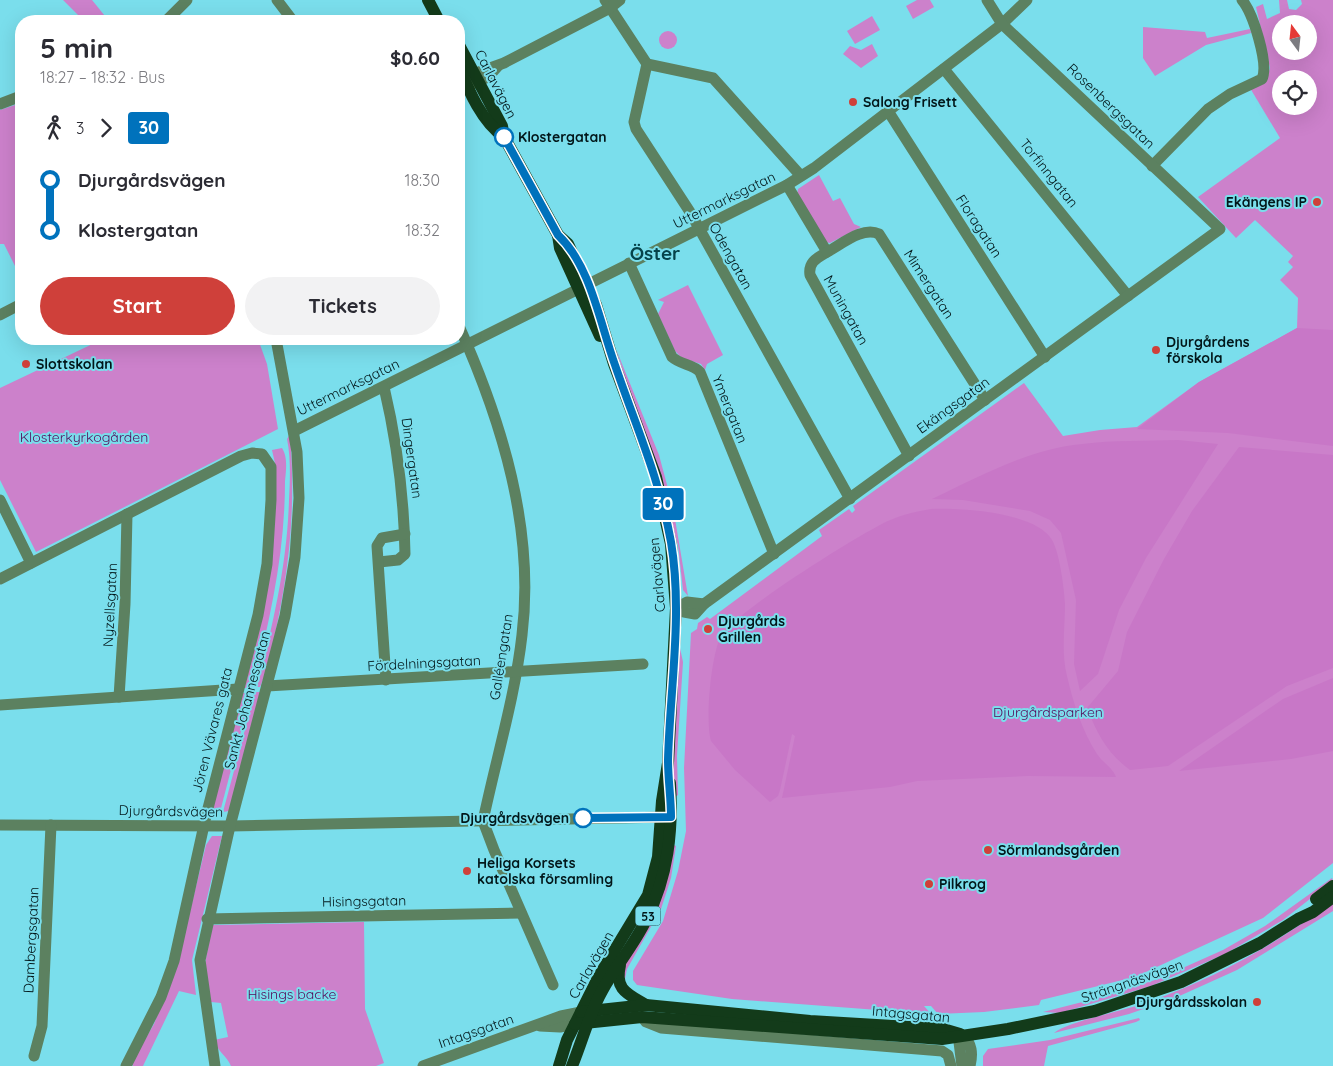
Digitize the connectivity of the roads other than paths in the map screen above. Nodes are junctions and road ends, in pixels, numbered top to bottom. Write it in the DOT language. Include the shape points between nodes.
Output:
graph roads {
  1 [pos="187,0"];
  2 [pos="277,0"];
  3 [pos="428,0"];
  4 [pos="620,0"];
  5 [pos="987,0"];
  6 [pos="1027,0"];
  7 [pos="1242,0"];
  8 [pos="608,4"];
  9 [pos="173,15"];
  10 [pos="288,15"];
  11 [pos="437,15"];
  12 [pos="1002,24"];
  13 [pos="647,64"];
  14 [pos="944,69"];
  15 [pos="466,80"];
  16 [pos="15,98"];
  17 [pos="0,104"];
  18 [pos="888,111"];
  19 [pos="1152,166"];
  20 [pos="801,176"];
  21 [pos="787,185"];
  22 [pos="698,228"];
  23 [pos="1220,229"];
  24 [pos="827,252"];
  25 [pos="629,264"];
  26 [pos="583,286"];
  27 [pos="1128,296"];
  28 [pos="15,307"];
  29 [pos="0,314"];
  30 [pos="466,344"];
  31 [pos="277,345"];
  32 [pos="464,345"];
  33 [pos="1045,357"];
  34 [pos="384,387"];
  35 [pos="985,400"];
  36 [pos="294,431"];
  37 [pos="909,456"];
  38 [pos="850,499"];
  39 [pos="0,500"];
  40 [pos="127,514"];
  41 [pos="405,534"];
  42 [pos="774,554"];
  43 [pos="379,562"];
  44 [pos="31,563"];
  45 [pos="0,579"];
  46 [pos="676,608"];
  47 [pos="643,664"];
  48 [pos="516,672"];
  49 [pos="386,680"];
  50 [pos="267,686"];
  51 [pos="238,689"];
  52 [pos="119,697"];
  53 [pos="0,705"];
  54 [pos="666,817"];
  55 [pos="483,821"];
  56 [pos="0,825"];
  57 [pos="52,825"];
  58 [pos="204,825"];
  59 [pos="230,826"];
  60 [pos="1333,886"];
  61 [pos="1333,897"];
  62 [pos="521,913"];
  63 [pos="207,919"];
  64 [pos="1298,919"];
  65 [pos="621,959"];
  66 [pos="553,985"];
  67 [pos="644,1011"];
  68 [pos="584,1017"];
  69 [pos="963,1035"];
  70 [pos="34,1056"];
  71 [pos="126,1066"];
  72 [pos="215,1066"];
  73 [pos="424,1066"];
  74 [pos="559,1066"];
  75 [pos="572,1066"];
  76 [pos="951,1066"];
  77 [pos="962,1066"];
  78 [pos="970,1066"];
  1 -- 9 [label="street"];
  2 -- 10 [label="street"];
  3 -- 11 [label="main road"];
  4 -- 8 [label="street"];
  5 -- 12 [label="street, Rosenbergsgatan"];
  6 -- 12 [label="street, Uttermarksgatan"];
  7 -- 19 [label="street" via="1252,13 1264,66 1262,79 1208,109"];
  8 -- 13 [label="street"];
  8 -- 15 [label="street" via="498,66 488,77"];
  12 -- 14 [label="street, Uttermarksgatan"];
  12 -- 19 [label="street, Rosenbergsgatan"];
  13 -- 20 [label="street" via="713,78"];
  13 -- 22 [label="street, Odengatan" via="634,122 636,129"];
  14 -- 18 [label="street, Uttermarksgatan"];
  14 -- 27 [label="street, Torfinngatan"];
  15 -- 26 [label="main road, Carlavägen / 53" via="502,126 504,137 558,235 568,244"];
  16 -- 17 [label="street"];
  18 -- 20 [label="street, Uttermarksgatan"];
  18 -- 33 [label="street, Floragatan"];
  19 -- 23 [label="street, Rosenbergsgatan"];
  20 -- 21 [label="street, Uttermarksgatan"];
  21 -- 22 [label="street, Uttermarksgatan"];
  21 -- 24 [label="street"];
  22 -- 25 [label="street, Uttermarksgatan"];
  22 -- 38 [label="street, Odengatan"];
  23 -- 27 [label="street, Ekängsgatan"];
  24 -- 35 [label="street, Mimergatan" via="863,233 874,231 879,234"];
  24 -- 37 [label="street, Muningatan" via="813,260 810,275"];
  25 -- 26 [label="street, Uttermarksgatan"];
  25 -- 42 [label="street, Ymergatan" via="672,357 700,372"];
  26 -- 30 [label="street, Uttermarksgatan"];
  26 -- 46 [label="main road, Carlavägen / 53" via="596,305 664,508 671,544"];
  27 -- 33 [label="street, Ekängsgatan"];
  28 -- 29 [label="street"];
  30 -- 48 [label="street, Galléengatan" via="499,426 514,488 524,590"];
  31 -- 36 [label="street, Sankt Johannesgatan"];
  32 -- 34 [label="street, Uttermarksgatan"];
  33 -- 35 [label="street, Ekängsgatan"];
  34 -- 36 [label="street, Uttermarksgatan"];
  34 -- 41 [label="street, Dingergatan" via="394,433"];
  35 -- 37 [label="street, Ekängsgatan"];
  36 -- 50 [label="street, Sankt Johannesgatan" via="299,498 295,558 285,616"];
  37 -- 38 [label="street, Ekängsgatan"];
  38 -- 42 [label="street, Ekängsgatan"];
  39 -- 44 [label="street"];
  40 -- 44 [label="street"];
  40 -- 51 [label="street, Jören Vävares gata" via="241,456 262,454 272,467 267,564 258,615"];
  40 -- 52 [label="street, Nyzellsgatan"];
  41 -- 43 [label="street, Dingergatan" via="403,558"];
  41 -- 43 [label="street" via="386,536 378,541"];
  42 -- 46 [label="street, Ekängsgatan" via="704,604 687,602"];
  43 -- 49 [label="street"];
  44 -- 45 [label="street"];
  46 -- 54 [label="main road, Carlavägen / 53"];
  47 -- 48 [label="street, Fördelningsgatan"];
  48 -- 49 [label="street, Fördelningsgatan"];
  48 -- 55 [label="street, Galléengatan"];
  49 -- 50 [label="street, Fördelningsgatan"];
  50 -- 59 [label="street, Sankt Johannesgatan"];
  51 -- 52 [label="street"];
  51 -- 58 [label="street, Jören Vävares gata"];
  52 -- 53 [label="street"];
  54 -- 55 [label="street, Djurgårdsvägen"];
  54 -- 65 [label="main road, Carlavägen / 53" via="668,858 657,894 646,921"];
  54 -- 68 [label="main road, Carlavägen / 53" via="648,895 602,972"];
  55 -- 59 [label="street, Djurgårdsvägen"];
  55 -- 62 [label="street"];
  56 -- 57 [label="street, Djurgårdsvägen"];
  57 -- 58 [label="street, Djurgårdsvägen"];
  57 -- 70 [label="street, Dambergsgatan" via="42,1026"];
  58 -- 59 [label="street, Djurgårdsvägen"];
  58 -- 71 [label="street, Jören Vävares gata" via="174,962 161,997"];
  59 -- 63 [label="street, Sankt Johannesgatan"];
  60 -- 64 [label="main road, Strängnäsvägen" via="1308,905"];
  61 -- 64 [label="main road, Strängnäsvägen"];
  62 -- 63 [label="street, Hisingsgatan"];
  62 -- 66 [label="street"];
  63 -- 72 [label="street, Sankt Johannesgatan" via="200,969"];
  64 -- 69 [label="main road, Strängnäsvägen" via="1221,964 1142,997 1050,1022"];
  65 -- 67 [label="main road" via="618,982"];
  65 -- 68 [label="main road, Carlavägen / 53"];
  67 -- 68 [label="main road, Intagsgatan"];
  67 -- 69 [label="main road, Intagsgatan" via="943,1029"];
  67 -- 76 [label="street" via="646,1022 661,1028 942,1051 948,1055"];
  68 -- 73 [label="street, Intagsgatan" via="560,1027 538,1026"];
  68 -- 74 [label="main road, Carlavägen / 53"];
  68 -- 75 [label="main road, Carlavägen / 53"];
  69 -- 77 [label="street" via="959,1042"];
  69 -- 78 [label="street" via="969,1041 972,1053"];
}
